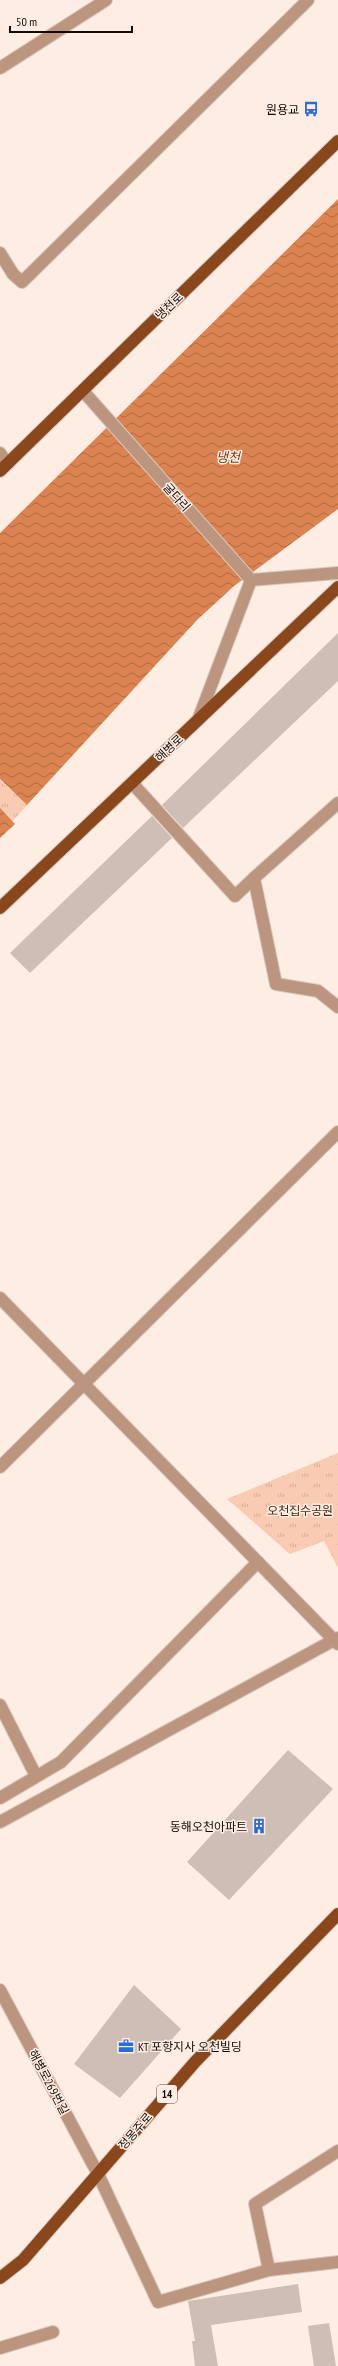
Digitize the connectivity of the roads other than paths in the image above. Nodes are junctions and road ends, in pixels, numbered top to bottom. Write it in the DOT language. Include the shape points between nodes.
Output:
graph roads {
  1 [pos="106,0"];
  2 [pos="308,0"];
  3 [pos="0,68"];
  4 [pos="338,141"];
  5 [pos="0,254"];
  6 [pos="83,391"];
  7 [pos="0,454"];
  8 [pos="4,468"];
  9 [pos="338,573"];
  10 [pos="250,578"];
  11 [pos="338,587"];
  12 [pos="198,720"];
  13 [pos="132,783"];
  14 [pos="338,803"];
  15 [pos="254,878"];
  16 [pos="0,908"];
  17 [pos="338,1007"];
  18 [pos="338,1132"];
  19 [pos="0,1298"];
  20 [pos="84,1384"];
  21 [pos="0,1467"];
  22 [pos="258,1562"];
  23 [pos="337,1641"];
  24 [pos="0,1705"];
  25 [pos="36,1776"];
  26 [pos="0,1798"];
  27 [pos="0,1822"];
  28 [pos="338,1914"];
  29 [pos="0,1990"];
  30 [pos="338,2151"];
  31 [pos="98,2174"];
  32 [pos="338,2262"];
  33 [pos="269,2270"];
  34 [pos="0,2278"];
  35 [pos="53,2332"];
  36 [pos="0,2348"];
  1 -- 3 [label="street"];
  2 -- 5 [label="street" via="22,282 13,274"];
  4 -- 6 [label="main road, 냉천로"];
  6 -- 8 [label="main road, 냉천로"];
  6 -- 10 [label="street, 굴다리"];
  7 -- 8 [label="street"];
  9 -- 10 [label="street"];
  10 -- 12 [label="street"];
  11 -- 12 [label="main road, 해병로"];
  12 -- 13 [label="main road, 해병로"];
  13 -- 15 [label="street" via="235,896"];
  13 -- 16 [label="main road, 해병로"];
  14 -- 15 [label="street"];
  15 -- 17 [label="street" via="276,984 318,991"];
  18 -- 20 [label="street"];
  19 -- 20 [label="street"];
  20 -- 21 [label="street"];
  20 -- 22 [label="street"];
  22 -- 23 [label="street"];
  22 -- 25 [label="street" via="61,1762"];
  23 -- 27 [label="street"];
  24 -- 25 [label="street"];
  25 -- 26 [label="street"];
  28 -- 31 [label="main road, 정몽주로 / 14" via="195,2062"];
  29 -- 31 [label="street, 해병로269번길"];
  30 -- 33 [label="street" via="255,2204"];
  31 -- 33 [label="street, 해병로269번길" via="158,2302"];
  31 -- 34 [label="main road, 정몽주로 / 14" via="23,2260"];
  32 -- 33 [label="street"];
  35 -- 36 [label="street"];
}
